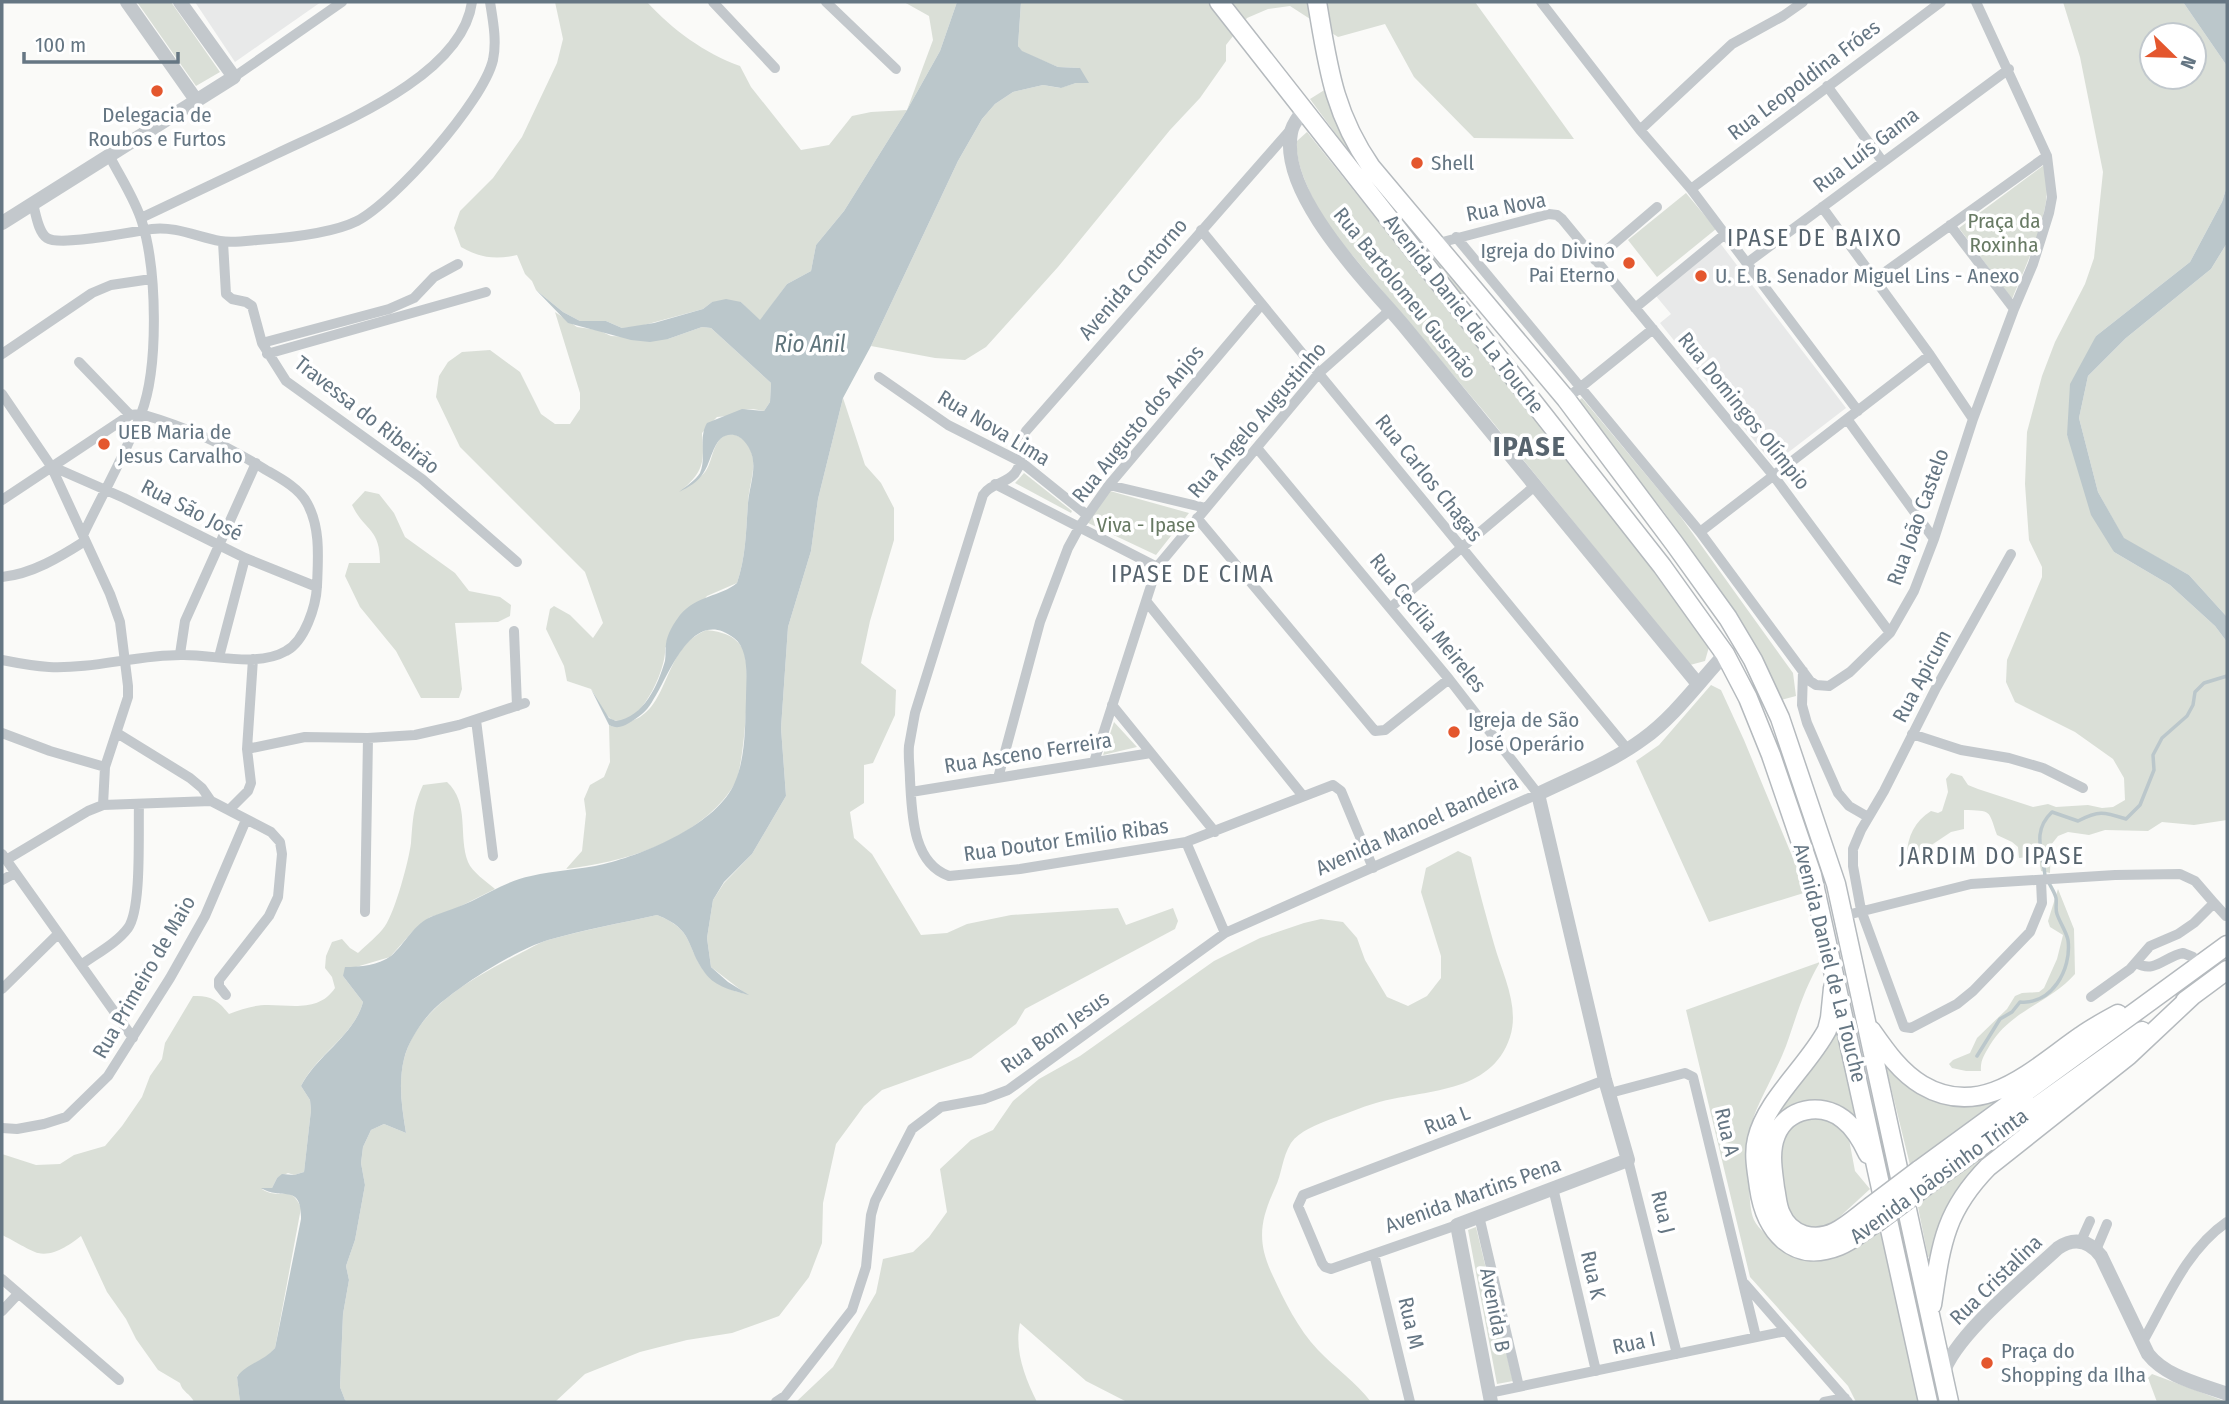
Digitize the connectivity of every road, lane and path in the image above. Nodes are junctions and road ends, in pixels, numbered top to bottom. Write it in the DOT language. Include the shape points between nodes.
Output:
graph roads {
  1 [pos="127,2"];
  2 [pos="180,2"];
  3 [pos="342,2"];
  4 [pos="472,2"];
  5 [pos="490,2"];
  6 [pos="713,2"];
  7 [pos="826,2"];
  8 [pos="1219,2"];
  9 [pos="1317,2"];
  10 [pos="1541,2"];
  11 [pos="1803,2"];
  12 [pos="1941,2"];
  13 [pos="1976,2"];
  14 [pos="775,68"];
  15 [pos="896,69"];
  16 [pos="2008,69"];
  17 [pos="234,77"];
  18 [pos="1827,86"];
  19 [pos="196,100"];
  20 [pos="1304,109"];
  21 [pos="1292,128"];
  22 [pos="1640,130"];
  23 [pos="109,155"];
  24 [pos="2047,156"];
  25 [pos="1883,162"];
  26 [pos="1691,189"];
  27 [pos="33,204"];
  28 [pos="1657,207"];
  29 [pos="1822,207"];
  30 [pos="141,218"];
  31 [pos="1562,219"];
  32 [pos="2,223"];
  33 [pos="1950,225"];
  34 [pos="1201,230"];
  35 [pos="145,231"];
  36 [pos="1725,234"];
  37 [pos="1456,237"];
  38 [pos="222,242"];
  39 [pos="1435,244"];
  40 [pos="1595,260"];
  41 [pos="1747,263"];
  42 [pos="458,264"];
  43 [pos="151,279"];
  44 [pos="1874,280"];
  45 [pos="486,292"];
  46 [pos="1262,304"];
  47 [pos="1635,308"];
  48 [pos="2014,309"];
  49 [pos="1390,310"];
  50 [pos="1462,314"];
  51 [pos="1653,328"];
  52 [pos="1516,338"];
  53 [pos="265,348"];
  54 [pos="2,354"];
  55 [pos="1930,355"];
  56 [pos="79,362"];
  57 [pos="1319,373"];
  58 [pos="879,377"];
  59 [pos="1580,387"];
  60 [pos="2,394"];
  61 [pos="1566,400"];
  62 [pos="1858,411"];
  63 [pos="135,415"];
  64 [pos="1847,419"];
  65 [pos="1973,419"];
  66 [pos="1256,448"];
  67 [pos="1575,454"];
  68 [pos="1021,462"];
  69 [pos="256,463"];
  70 [pos="51,466"];
  71 [pos="1773,475"];
  72 [pos="1624,477"];
  73 [pos="995,484"];
  74 [pos="1109,485"];
  75 [pos="1535,485"];
  76 [pos="105,489"];
  77 [pos="2,500"];
  78 [pos="1206,508"];
  79 [pos="1087,515"];
  80 [pos="1197,518"];
  81 [pos="1080,526"];
  82 [pos="1700,533"];
  83 [pos="84,538"];
  84 [pos="1934,539"];
  85 [pos="218,545"];
  86 [pos="1461,548"];
  87 [pos="2011,554"];
  88 [pos="245,558"];
  89 [pos="517,562"];
  90 [pos="1157,567"];
  91 [pos="2,577"];
  92 [pos="317,587"];
  93 [pos="1146,601"];
  94 [pos="1390,608"];
  95 [pos="514,631"];
  96 [pos="1890,633"];
  97 [pos="180,654"];
  98 [pos="1725,654"];
  99 [pos="219,657"];
  100 [pos="253,659"];
  101 [pos="2,660"];
  102 [pos="126,661"];
  103 [pos="1803,671"];
  104 [pos="1449,679"];
  105 [pos="1698,684"];
  106 [pos="1112,705"];
  107 [pos="476,720"];
  108 [pos="2,733"];
  109 [pos="117,733"];
  110 [pos="1912,734"];
  111 [pos="368,738"];
  112 [pos="247,749"];
  113 [pos="1628,750"];
  114 [pos="1151,753"];
  115 [pos="1094,762"];
  116 [pos="105,767"];
  117 [pos="998,778"];
  118 [pos="2083,788"];
  119 [pos="911,792"];
  120 [pos="1538,794"];
  121 [pos="1303,796"];
  122 [pos="211,801"];
  123 [pos="139,804"];
  124 [pos="103,806"];
  125 [pos="229,810"];
  126 [pos="1868,817"];
  127 [pos="246,820"];
  128 [pos="1215,832"];
  129 [pos="1186,842"];
  130 [pos="493,856"];
  131 [pos="4,857"];
  132 [pos="1373,868"];
  133 [pos="15,873"];
  134 [pos="2,880"];
  135 [pos="2040,881"];
  136 [pos="2214,903"];
  137 [pos="1861,910"];
  138 [pos="365,912"];
  139 [pos="1843,916"];
  140 [pos="2226,916"];
  141 [pos="1225,933"];
  142 [pos="58,934"];
  143 [pos="2227,945"];
  144 [pos="2137,963"];
  145 [pos="81,965"];
  146 [pos="2200,966"];
  147 [pos="2227,970"];
  148 [pos="1835,971"];
  149 [pos="2179,981"];
  150 [pos="2,989"];
  151 [pos="226,995"];
  152 [pos="2193,995"];
  153 [pos="2091,998"];
  154 [pos="1866,1024"];
  155 [pos="133,1038"];
  156 [pos="1607,1087"];
  157 [pos="2,1128"];
  158 [pos="1628,1160"];
  159 [pos="1923,1178"];
  160 [pos="1880,1181"];
  161 [pos="1553,1188"];
  162 [pos="1873,1215"];
  163 [pos="1479,1216"];
  164 [pos="2090,1221"];
  165 [pos="2227,1222"];
  166 [pos="2107,1224"];
  167 [pos="1457,1225"];
  168 [pos="2081,1241"];
  169 [pos="2096,1250"];
  170 [pos="1374,1254"];
  171 [pos="1331,1269"];
  172 [pos="2,1279"];
  173 [pos="1744,1282"];
  174 [pos="18,1294"];
  175 [pos="2,1311"];
  176 [pos="1930,1315"];
  177 [pos="1786,1331"];
  178 [pos="1756,1337"];
  179 [pos="2142,1343"];
  180 [pos="1677,1354"];
  181 [pos="1596,1371"];
  182 [pos="1943,1376"];
  183 [pos="119,1380"];
  184 [pos="1519,1387"];
  185 [pos="2227,1394"];
  186 [pos="1490,1398"];
  187 [pos="1846,1400"];
  188 [pos="776,1402"];
  189 [pos="1410,1402"];
  190 [pos="1824,1402"];
  191 [pos="1928,1402"];
  192 [pos="1949,1402"];
  1 -- 19 [label="street"];
  2 -- 17 [label="street"];
  3 -- 17 [label="street"];
  4 -- 30 [label="street" via="448,51 394,95"];
  5 -- 38 [label="street" via="494,52 485,82 435,148 382,204 335,229"];
  6 -- 14 [label="street"];
  7 -- 15 [label="street"];
  8 -- 20 [label="main road, Avenida Daniel de La Touche"];
  9 -- 39 [label="main road, Avenida Daniel de La Touche" via="1340,113 1371,167"];
  10 -- 22 [label="street"];
  11 -- 22 [label="street" via="1732,44"];
  12 -- 18 [label="street, Rua Leopoldina Fróes"];
  13 -- 16 [label="street, Rua João Castelo"];
  16 -- 24 [label="street, Rua João Castelo"];
  16 -- 25 [label="street, Rua Luís Gama"];
  17 -- 19 [label="street"];
  18 -- 25 [label="street"];
  18 -- 26 [label="street, Rua Leopoldina Fróes"];
  19 -- 23 [label="street"];
  20 -- 21 [label="street"];
  20 -- 50 [label="main road, Avenida Daniel de La Touche"];
  21 -- 34 [label="street, Avenida Contorno"];
  21 -- 49 [label="street, Rua Bartolomeu Gusmão" via="1294,169 1314,214"];
  22 -- 26 [label="street"];
  23 -- 27 [label="street"];
  23 -- 30 [label="street"];
  24 -- 33 [label="street"];
  24 -- 48 [label="street, Rua João Castelo" via="2052,197 2049,213"];
  25 -- 29 [label="street, Rua Luís Gama"];
  26 -- 36 [label="street"];
  27 -- 32 [label="street"];
  27 -- 35 [label="street" via="42,233 53,240"];
  28 -- 40 [label="street"];
  29 -- 41 [label="street, Rua Luís Gama"];
  29 -- 44 [label="street"];
  30 -- 35 [label="street"];
  31 -- 37 [label="street, Rua Nova" via="1549,214"];
  31 -- 40 [label="street, Rua Domingos Olímpio"];
  33 -- 44 [label="street"];
  33 -- 48 [label="street"];
  34 -- 46 [label="street, Rua Carlos Chagas"];
  34 -- 68 [label="street, Avenida Contorno" via="1026,430"];
  35 -- 38 [label="street" via="174,230"];
  35 -- 43 [label="street"];
  36 -- 41 [label="street"];
  36 -- 47 [label="street"];
  37 -- 39 [label="street"];
  37 -- 59 [label="street, Rua João Castelo"];
  38 -- 53 [label="street, Travessa do Ribeirão" via="226,294 251,306"];
  39 -- 52 [label="main road, Avenida Daniel de La Touche"];
  40 -- 47 [label="street, Rua Domingos Olímpio"];
  41 -- 62 [label="street"];
  42 -- 53 [label="street" via="434,277 407,302"];
  43 -- 54 [label="street" via="92,293"];
  43 -- 63 [label="street" via="153,352 150,377"];
  44 -- 55 [label="street"];
  45 -- 53 [label="street" via="396,319"];
  46 -- 57 [label="street, Rua Carlos Chagas"];
  46 -- 74 [label="street, Rua Augusto dos Anjos"];
  47 -- 51 [label="street, Rua Domingos Olímpio"];
  48 -- 65 [label="street, Rua João Castelo"];
  49 -- 57 [label="street, Rua Ângelo Augustinho"];
  49 -- 75 [label="street, Rua Bartolomeu Gusmão"];
  50 -- 52 [label="main road" via="1471,305 1479,306"];
  50 -- 67 [label="main road, Avenida Daniel de La Touche"];
  51 -- 59 [label="street"];
  51 -- 71 [label="street, Rua Domingos Olímpio"];
  52 -- 61 [label="main road, Avenida Daniel de La Touche"];
  53 -- 89 [label="street, Travessa do Ribeirão" via="286,381 422,479"];
  55 -- 62 [label="street"];
  55 -- 65 [label="street"];
  56 -- 63 [label="street"];
  57 -- 66 [label="street, Rua Ângelo Augustinho"];
  57 -- 86 [label="street, Rua Carlos Chagas"];
  58 -- 68 [label="street, Rua Nova Lima" via="948,425"];
  59 -- 61 [label="street"];
  59 -- 82 [label="street, Rua João Castelo"];
  60 -- 70 [label="street"];
  61 -- 72 [label="main road, Avenida Daniel de La Touche"];
  62 -- 64 [label="street"];
  63 -- 69 [label="street" via="209,437"];
  63 -- 70 [label="street"];
  63 -- 76 [label="street"];
  64 -- 71 [label="street"];
  64 -- 84 [label="street"];
  65 -- 84 [label="street, Rua João Castelo"];
  66 -- 78 [label="street, Rua Ângelo Augustinho"];
  66 -- 94 [label="street, Rua Cecília Meireles"];
  67 -- 72 [label="main road" via="1608,482 1614,484"];
  67 -- 98 [label="main road, Avenida Daniel de La Touche"];
  68 -- 73 [label="street, Rua Doutor Emilio Ribas" via="1011,477"];
  68 -- 79 [label="street, Rua Nova Lima"];
  69 -- 85 [label="street"];
  69 -- 92 [label="street" via="307,502 318,540"];
  70 -- 76 [label="street, Rua São José"];
  70 -- 77 [label="street"];
  70 -- 83 [label="street"];
  71 -- 82 [label="street"];
  71 -- 96 [label="street, Rua Domingos Olímpio"];
  72 -- 139 [label="main road, Avenida Daniel de La Touche" via="1728,618 1753,660 1780,718"];
  73 -- 81 [label="street"];
  73 -- 119 [label="street, Rua Doutor Emilio Ribas" via="983,495 924,681 909,749"];
  74 -- 78 [label="street"];
  74 -- 79 [label="street, Rua Augusto dos Anjos"];
  75 -- 86 [label="street"];
  75 -- 105 [label="street, Rua Bartolomeu Gusmão"];
  76 -- 83 [label="street"];
  76 -- 85 [label="street, Rua São José"];
  78 -- 80 [label="street, Rua Ângelo Augustinho"];
  79 -- 81 [label="street, Rua Augusto dos Anjos"];
  80 -- 90 [label="street, Rua Ângelo Augustinho"];
  80 -- 104 [label="street" via="1375,731 1385,730"];
  81 -- 90 [label="street"];
  81 -- 117 [label="street, Rua Augusto dos Anjos" via="1040,622"];
  82 -- 103 [label="street, Rua João Castelo"];
  83 -- 91 [label="street" via="39,567"];
  83 -- 102 [label="street" via="120,622"];
  84 -- 96 [label="street, Rua João Castelo" via="1914,591"];
  85 -- 88 [label="street, Rua São José"];
  85 -- 97 [label="street" via="186,621"];
  86 -- 94 [label="street"];
  86 -- 113 [label="street, Rua Carlos Chagas"];
  87 -- 110 [label="street, Rua Apicum"];
  88 -- 92 [label="street, Rua São José"];
  88 -- 99 [label="street"];
  90 -- 93 [label="street, Rua Ângelo Augustinho"];
  92 -- 100 [label="street" via="299,639 287,651"];
  93 -- 106 [label="street, Rua Ângelo Augustinho"];
  93 -- 121 [label="street"];
  94 -- 104 [label="street, Rua Cecília Meireles"];
  95 -- 107 [label="street" via="521,704"];
  96 -- 103 [label="street, Rua João Castelo" via="1829,686 1816,685"];
  97 -- 99 [label="street"];
  97 -- 102 [label="street"];
  98 -- 105 [label="street, Avenida Manoel Bandeira"];
  98 -- 148 [label="main road, Avenida Daniel de La Touche" via="1748,698 1792,815"];
  99 -- 100 [label="street"];
  100 -- 112 [label="street"];
  101 -- 102 [label="street" via="49,667"];
  102 -- 109 [label="street" via="128,697"];
  103 -- 126 [label="street" via="1802,705 1807,723 1838,793"];
  104 -- 120 [label="street, Rua Cecília Meireles"];
  105 -- 113 [label="street, Avenida Manoel Bandeira" via="1655,730"];
  106 -- 114 [label="street"];
  106 -- 115 [label="street, Rua Ângelo Augustinho"];
  107 -- 111 [label="street" via="415,735"];
  107 -- 130 [label="street"];
  108 -- 116 [label="street"];
  109 -- 116 [label="street"];
  109 -- 122 [label="street" via="190,778"];
  110 -- 118 [label="street" via="2035,766"];
  110 -- 126 [label="street, Rua Apicum"];
  111 -- 112 [label="street" via="304,737"];
  111 -- 138 [label="street"];
  112 -- 125 [label="street" via="250,787"];
  113 -- 120 [label="street, Avenida Manoel Bandeira"];
  114 -- 115 [label="street, Rua Asceno Ferreira"];
  114 -- 128 [label="street"];
  115 -- 117 [label="street, Rua Asceno Ferreira"];
  116 -- 124 [label="street"];
  117 -- 119 [label="street, Rua Asceno Ferreira"];
  119 -- 129 [label="street, Rua Doutor Emilio Ribas" via="923,854 940,873 950,876"];
  120 -- 132 [label="street, Avenida Manoel Bandeira"];
  120 -- 156 [label="street, Rua Cecília Meireles"];
  121 -- 128 [label="street, Rua Doutor Emilio Ribas"];
  121 -- 132 [label="street, Rua Doutor Emilio Ribas" via="1329,785 1341,791"];
  122 -- 123 [label="street"];
  122 -- 125 [label="street"];
  123 -- 124 [label="street"];
  123 -- 145 [label="street" via="132,922"];
  124 -- 131 [label="street"];
  125 -- 127 [label="street"];
  126 -- 137 [label="street, Rua Apicum" via="1856,839 1853,857"];
  127 -- 151 [label="street" via="271,832 280,842 278,897 269,916 219,980"];
  127 -- 155 [label="street, Rua Primeiro de Maio" via="205,916"];
  128 -- 129 [label="street, Rua Doutor Emilio Ribas"];
  129 -- 141 [label="street"];
  131 -- 133 [label="street"];
  132 -- 141 [label="street, Avenida Manoel Bandeira"];
  133 -- 134 [label="street"];
  133 -- 142 [label="street"];
  135 -- 136 [label="street" via="2180,874 2195,881"];
  135 -- 137 [label="street" via="1971,884"];
  135 -- 137 [label="street, Rua Apicum" via="2042,903 2035,924 1995,970 1956,1004 1910,1028 1904,1027"];
  136 -- 140 [label="street"];
  136 -- 144 [label="street" via="2178,934 2150,946"];
  137 -- 139 [label="street"];
  139 -- 154 [label="main road, Avenida Daniel de La Touche"];
  141 -- 188 [label="street, Rua Bom Jesus" via="1008,1090 941,1107 912,1129 875,1201 866,1267 852,1310"];
  142 -- 145 [label="street"];
  142 -- 150 [label="street"];
  143 -- 146 [label="main road, Avenida Joãosinho Trinta"];
  144 -- 146 [label="street" via="2153,967 2183,953"];
  144 -- 153 [label="street"];
  145 -- 155 [label="street"];
  146 -- 149 [label="main road, Avenida Joãosinho Trinta"];
  147 -- 152 [label="main road, Avenida Joãosinho Trinta"];
  148 -- 160 [label="main road, Avenida Daniel de La Touche"];
  148 -- 162 [label="main road, Avenida Joãosinho Trinta" via="1827,1030 1768,1114 1757,1139 1761,1208 1768,1224 1786,1242 1810,1251 1843,1244"];
  149 -- 154 [label="main road" via="2084,1034 2014,1084 1977,1097 1947,1095 1922,1085 1890,1056"];
  149 -- 159 [label="main road, Avenida Joãosinho Trinta"];
  152 -- 159 [label="main road, Avenida Joãosinho Trinta"];
  152 -- 176 [label="main road" via="2128,1056 1970,1185 1943,1241"];
  154 -- 176 [label="main road, Avenida Daniel de La Touche"];
  155 -- 157 [label="street, Rua Primeiro de Maio" via="108,1076 66,1117 18,1129"];
  156 -- 158 [label="street, Rua J"];
  156 -- 171 [label="street, Rua L" via="1303,1195 1298,1206 1322,1263"];
  156 -- 173 [label="street, Rua A" via="1685,1073 1693,1077"];
  158 -- 161 [label="street, Avenida Martins Pena"];
  158 -- 180 [label="street, Rua J"];
  159 -- 162 [label="main road, Avenida Joãosinho Trinta, bridge"];
  160 -- 162 [label="main road, Avenida Joãosinho Trinta" via="1858,1134 1838,1115 1803,1111 1780,1127 1772,1154 1773,1172 1779,1211 1793,1229 1809,1237 1827,1236"];
  160 -- 191 [label="main road, Avenida Daniel de La Touche"];
  161 -- 163 [label="street, Avenida Martins Pena"];
  161 -- 181 [label="street, Rua K"];
  163 -- 167 [label="street, Avenida Martins Pena"];
  163 -- 184 [label="street"];
  164 -- 168 [label="street"];
  165 -- 179 [label="street" via="2189,1261"];
  166 -- 169 [label="street"];
  167 -- 170 [label="street, Avenida Martins Pena"];
  167 -- 186 [label="street, Avenida B"];
  168 -- 169 [label="street"];
  168 -- 182 [label="street, Rua Cristalina" via="2058,1248 1992,1310 1954,1350"];
  169 -- 179 [label="street"];
  170 -- 171 [label="street, Avenida Martins Pena"];
  170 -- 189 [label="street, Rua M"];
  172 -- 174 [label="street"];
  173 -- 177 [label="street, Rua A"];
  173 -- 178 [label="street, Rua A"];
  174 -- 175 [label="street"];
  174 -- 183 [label="street"];
  176 -- 182 [label="main road, Avenida Daniel de La Touche"];
  177 -- 178 [label="street, Rua I"];
  177 -- 187 [label="street, Rua A"];
  178 -- 180 [label="street, Rua I"];
  179 -- 185 [label="street" via="2160,1367"];
  180 -- 181 [label="street, Rua I"];
  181 -- 184 [label="street, Rua I"];
  182 -- 192 [label="main road, Avenida Daniel de La Touche"];
  184 -- 186 [label="street, Rua I"];
  187 -- 190 [label="street"];
}
